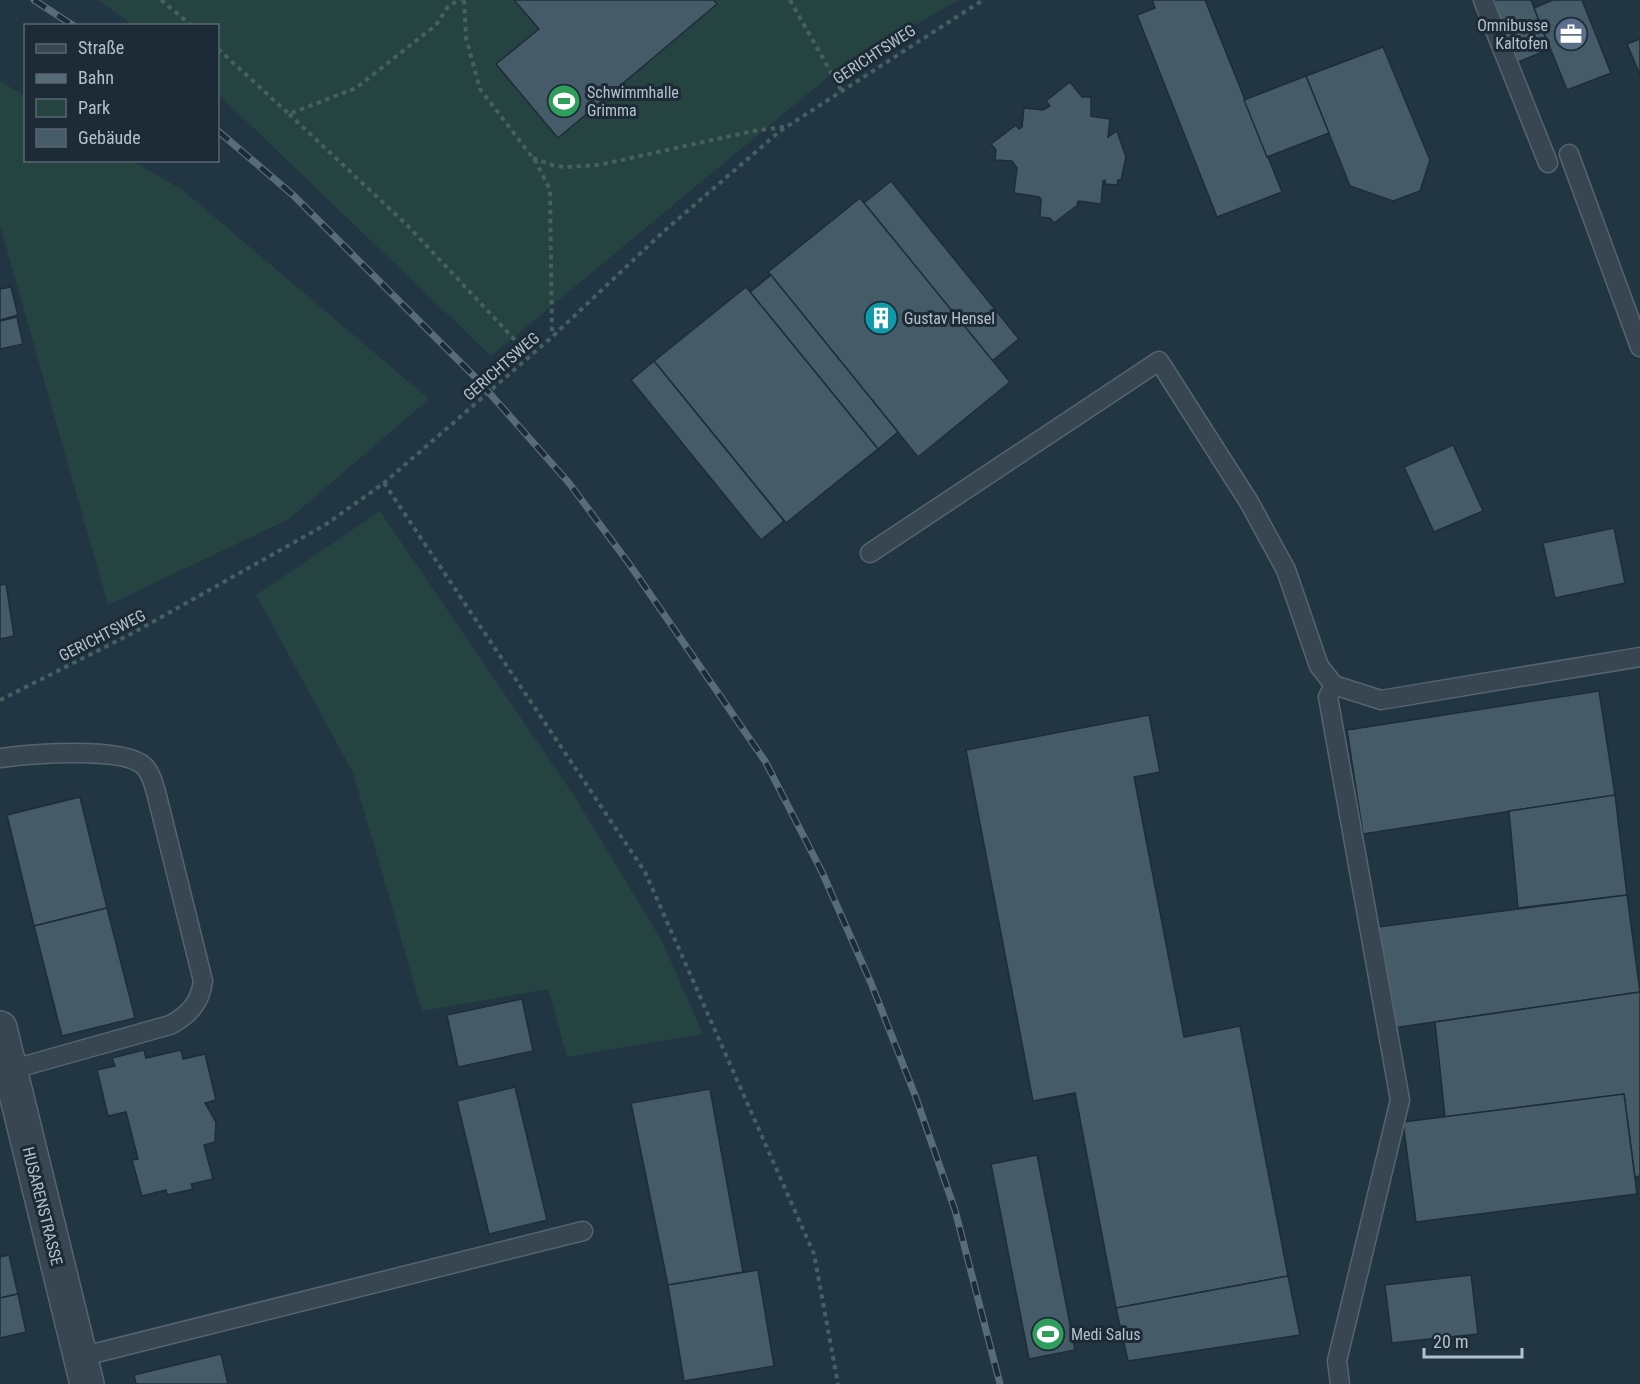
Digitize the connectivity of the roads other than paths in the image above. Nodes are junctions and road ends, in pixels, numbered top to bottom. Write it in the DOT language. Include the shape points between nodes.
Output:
graph roads {
  1 [pos="1484,0"];
  2 [pos="1569,154"];
  3 [pos="1548,163"];
  4 [pos="1640,347"];
  5 [pos="870,553"];
  6 [pos="1640,657"];
  7 [pos="1334,685"];
  8 [pos="0,758"];
  9 [pos="0,1028"];
  10 [pos="10,1070"];
  11 [pos="583,1231"];
  12 [pos="83,1370"];
  13 [pos="1340,1384"];
  1 -- 3 [label="lane"];
  2 -- 4 [label="lane"];
  5 -- 7 [label="lane" via="1159,361 1249,502 1281,560 1319,666"];
  6 -- 7 [label="lane" via="1381,700"];
  7 -- 13 [label="lane" via="1328,697 1400,1100 1337,1361"];
  8 -- 10 [label="lane" via="90,753 124,757 143,765 157,796 203,981 195,1005 170,1025"];
  9 -- 10 [label="street, HUSARENSTRASSE"];
  10 -- 12 [label="street, HUSARENSTRASSE"];
  11 -- 12 [label="lane"];
}
